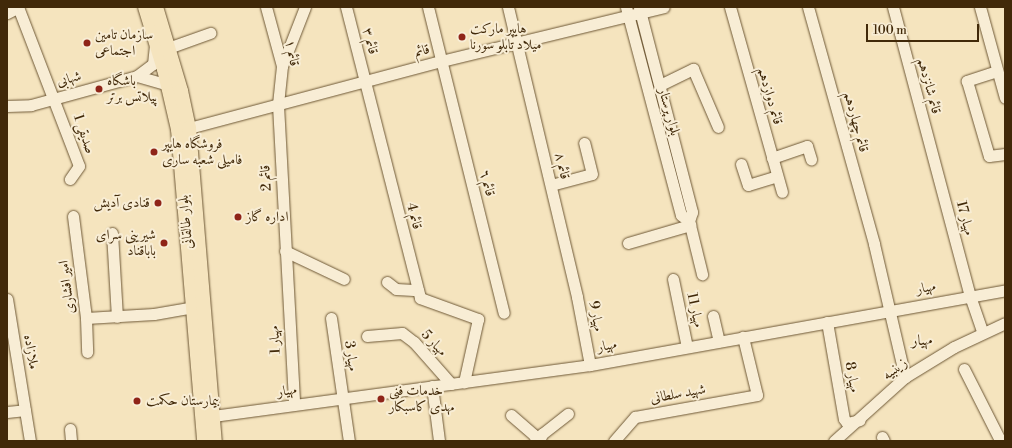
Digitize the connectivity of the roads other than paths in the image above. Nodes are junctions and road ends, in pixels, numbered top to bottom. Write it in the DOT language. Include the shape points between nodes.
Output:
graph roads {
  1 [pos="18,7"];
  2 [pos="145,7"];
  3 [pos="156,7"];
  4 [pos="266,7"];
  5 [pos="305,7"];
  6 [pos="346,7"];
  7 [pos="428,7"];
  8 [pos="508,7"];
  9 [pos="664,7"];
  10 [pos="730,7"];
  11 [pos="808,7"];
  12 [pos="893,7"];
  13 [pos="980,7"];
  14 [pos="640,10"];
  15 [pos="627,11"];
  16 [pos="7,13"];
  17 [pos="210,33"];
  18 [pos="155,40"];
  19 [pos="517,42"];
  20 [pos="168,48"];
  21 [pos="441,61"];
  22 [pos="282,66"];
  23 [pos="998,71"];
  24 [pos="137,76"];
  25 [pos="364,82"];
  26 [pos="660,85"];
  27 [pos="171,94"];
  28 [pos="55,98"];
  29 [pos="1005,98"];
  30 [pos="278,105"];
  31 [pos="7,107"];
  32 [pos="718,127"];
  33 [pos="189,128"];
  34 [pos="584,144"];
  35 [pos="930,149"];
  36 [pos="1005,154"];
  37 [pos="772,158"];
  38 [pos="811,159"];
  39 [pos="741,164"];
  40 [pos="777,176"];
  41 [pos="70,179"];
  42 [pos="551,185"];
  43 [pos="782,192"];
  44 [pos="73,216"];
  45 [pos="689,223"];
  46 [pos="112,232"];
  47 [pos="628,243"];
  48 [pos="285,251"];
  49 [pos="286,273"];
  50 [pos="702,274"];
  51 [pos="344,279"];
  52 [pos="673,279"];
  53 [pos="387,282"];
  54 [pos="418,290"];
  55 [pos="1005,290"];
  56 [pos="970,296"];
  57 [pos="577,297"];
  58 [pos="7,299"];
  59 [pos="193,307"];
  60 [pos="890,310"];
  61 [pos="504,313"];
  62 [pos="713,316"];
  63 [pos="117,317"];
  64 [pos="86,318"];
  65 [pos="331,318"];
  66 [pos="826,322"];
  67 [pos="1005,323"];
  68 [pos="983,333"];
  69 [pos="367,336"];
  70 [pos="743,337"];
  71 [pos="719,341"];
  72 [pos="687,347"];
  73 [pos="87,352"];
  74 [pos="590,365"];
  75 [pos="964,368"];
  76 [pos="905,377"];
  77 [pos="464,382"];
  78 [pos="451,384"];
  79 [pos="432,386"];
  80 [pos="341,399"];
  81 [pos="294,405"];
  82 [pos="25,410"];
  83 [pos="7,412"];
  84 [pos="568,414"];
  85 [pos="511,415"];
  86 [pos="213,416"];
  87 [pos="860,420"];
  88 [pos="70,429"];
  89 [pos="999,438"];
  90 [pos="30,441"];
  91 [pos="71,441"];
  92 [pos="204,441"];
  93 [pos="215,441"];
  94 [pos="349,441"];
  95 [pos="439,441"];
  96 [pos="538,441"];
  97 [pos="614,441"];
  98 [pos="834,441"];
  1 -- 16 [label="street"];
  1 -- 28 [label="street"];
  2 -- 18 [label="main road, بلوار طالقانی"];
  3 -- 20 [label="main road, بلوار طالقانی"];
  4 -- 22 [label="street, قائم ١"];
  5 -- 22 [label="street"];
  6 -- 25 [label="street, قائم ٣"];
  7 -- 21 [label="street, قائم ٦"];
  8 -- 19 [label="street, قائم ٨"];
  9 -- 14 [label="street, قائم"];
  10 -- 37 [label="street, قائم دوازدهم"];
  11 -- 60 [label="street, قائم چهاردهم"];
  12 -- 35 [label="street, قائم شانزدهم"];
  13 -- 23 [label="street"];
  14 -- 15 [label="street, قائم"];
  14 -- 26 [label="street, بلوار پرستار"];
  15 -- 19 [label="street, قائم"];
  15 -- 45 [label="street, بلوار پرستار" via="681,215"];
  17 -- 20 [label="street"];
  18 -- 24 [label="street" via="156,56 153,64"];
  18 -- 27 [label="main road, بلوار طالقانی"];
  19 -- 21 [label="street, قائم"];
  19 -- 42 [label="street, قائم ٨"];
  20 -- 33 [label="main road, بلوار طالقانی"];
  21 -- 25 [label="street, قائم"];
  21 -- 61 [label="street, قائم ٦"];
  22 -- 30 [label="street, قائم ١"];
  23 -- 29 [label="street"];
  23 -- 36 [label="street" via="967,81 989,156"];
  24 -- 27 [label="street" via="165,84"];
  24 -- 28 [label="street, شهابی"];
  25 -- 30 [label="street, قائم"];
  25 -- 54 [label="street, قائم 4"];
  26 -- 32 [label="street" via="693,69"];
  26 -- 45 [label="street, بلوار پرستار" via="692,212"];
  27 -- 59 [label="main road, بلوار طالقانی" via="178,129"];
  28 -- 31 [label="street, شهابی" via="31,105"];
  28 -- 41 [label="street, صدیقی 1" via="79,166"];
  30 -- 33 [label="street, قائم"];
  30 -- 48 [label="street, قائم 2"];
  33 -- 86 [label="main road, بلوار طالقانی"];
  34 -- 42 [label="street" via="592,174"];
  35 -- 56 [label="street, مهیار 17"];
  37 -- 38 [label="street" via="807,146"];
  37 -- 40 [label="street, قائم دوازدهم"];
  39 -- 40 [label="street" via="748,186"];
  40 -- 43 [label="street, قائم دوازدهم"];
  42 -- 57 [label="street, قائم ٨"];
  44 -- 64 [label="street, امیر افشاری"];
  45 -- 47 [label="street"];
  45 -- 50 [label="street, بلوار پرستار"];
  46 -- 63 [label="street"];
  48 -- 49 [label="street, قائم 2"];
  48 -- 51 [label="street"];
  49 -- 81 [label="street, مهیار 1"];
  52 -- 72 [label="street, مهیار 11"];
  53 -- 54 [label="street" via="396,289"];
  54 -- 77 [label="street" via="420,298 478,319"];
  55 -- 56 [label="street, مهیار"];
  56 -- 60 [label="street, مهیار"];
  56 -- 68 [label="street, مهیار 17"];
  57 -- 74 [label="street, مهیار 9"];
  58 -- 82 [label="street, ملازاده"];
  59 -- 63 [label="street, امیر افشاری"];
  59 -- 92 [label="main road, بلوار طالقانی"];
  60 -- 66 [label="street, مهیار"];
  60 -- 76 [label="street, قائم چهاردهم"];
  62 -- 71 [label="street"];
  63 -- 64 [label="street, امیر افشاری"];
  64 -- 73 [label="street"];
  65 -- 80 [label="street, مهیار 3"];
  66 -- 70 [label="street, مهیار"];
  66 -- 87 [label="street, مهیار 8" via="844,419 847,422"];
  67 -- 68 [label="street, زینبیه"];
  68 -- 76 [label="street, زینبیه"];
  69 -- 78 [label="street, مهیار 5" via="402,333 414,342"];
  70 -- 71 [label="street, مهیار"];
  70 -- 97 [label="street, شهید سلطانی" via="757,395 635,417"];
  71 -- 72 [label="street, مهیار"];
  72 -- 74 [label="street, مهیار"];
  74 -- 77 [label="street, مهیار"];
  75 -- 89 [label="street"];
  76 -- 87 [label="street, زینبیه"];
  77 -- 78 [label="street, مهیار"];
  78 -- 79 [label="street, مهیار"];
  79 -- 80 [label="street, مهیار"];
  79 -- 95 [label="street"];
  80 -- 81 [label="street, مهیار"];
  80 -- 94 [label="street, مهیار 3"];
  81 -- 86 [label="street, مهیار"];
  82 -- 83 [label="street"];
  82 -- 90 [label="street, ملازاده"];
  84 -- 96 [label="street" via="542,434"];
  85 -- 96 [label="street"];
  86 -- 93 [label="main road, بلوار طالقانی"];
  87 -- 98 [label="street, زینبیه"];
  88 -- 91 [label="street"];
}
